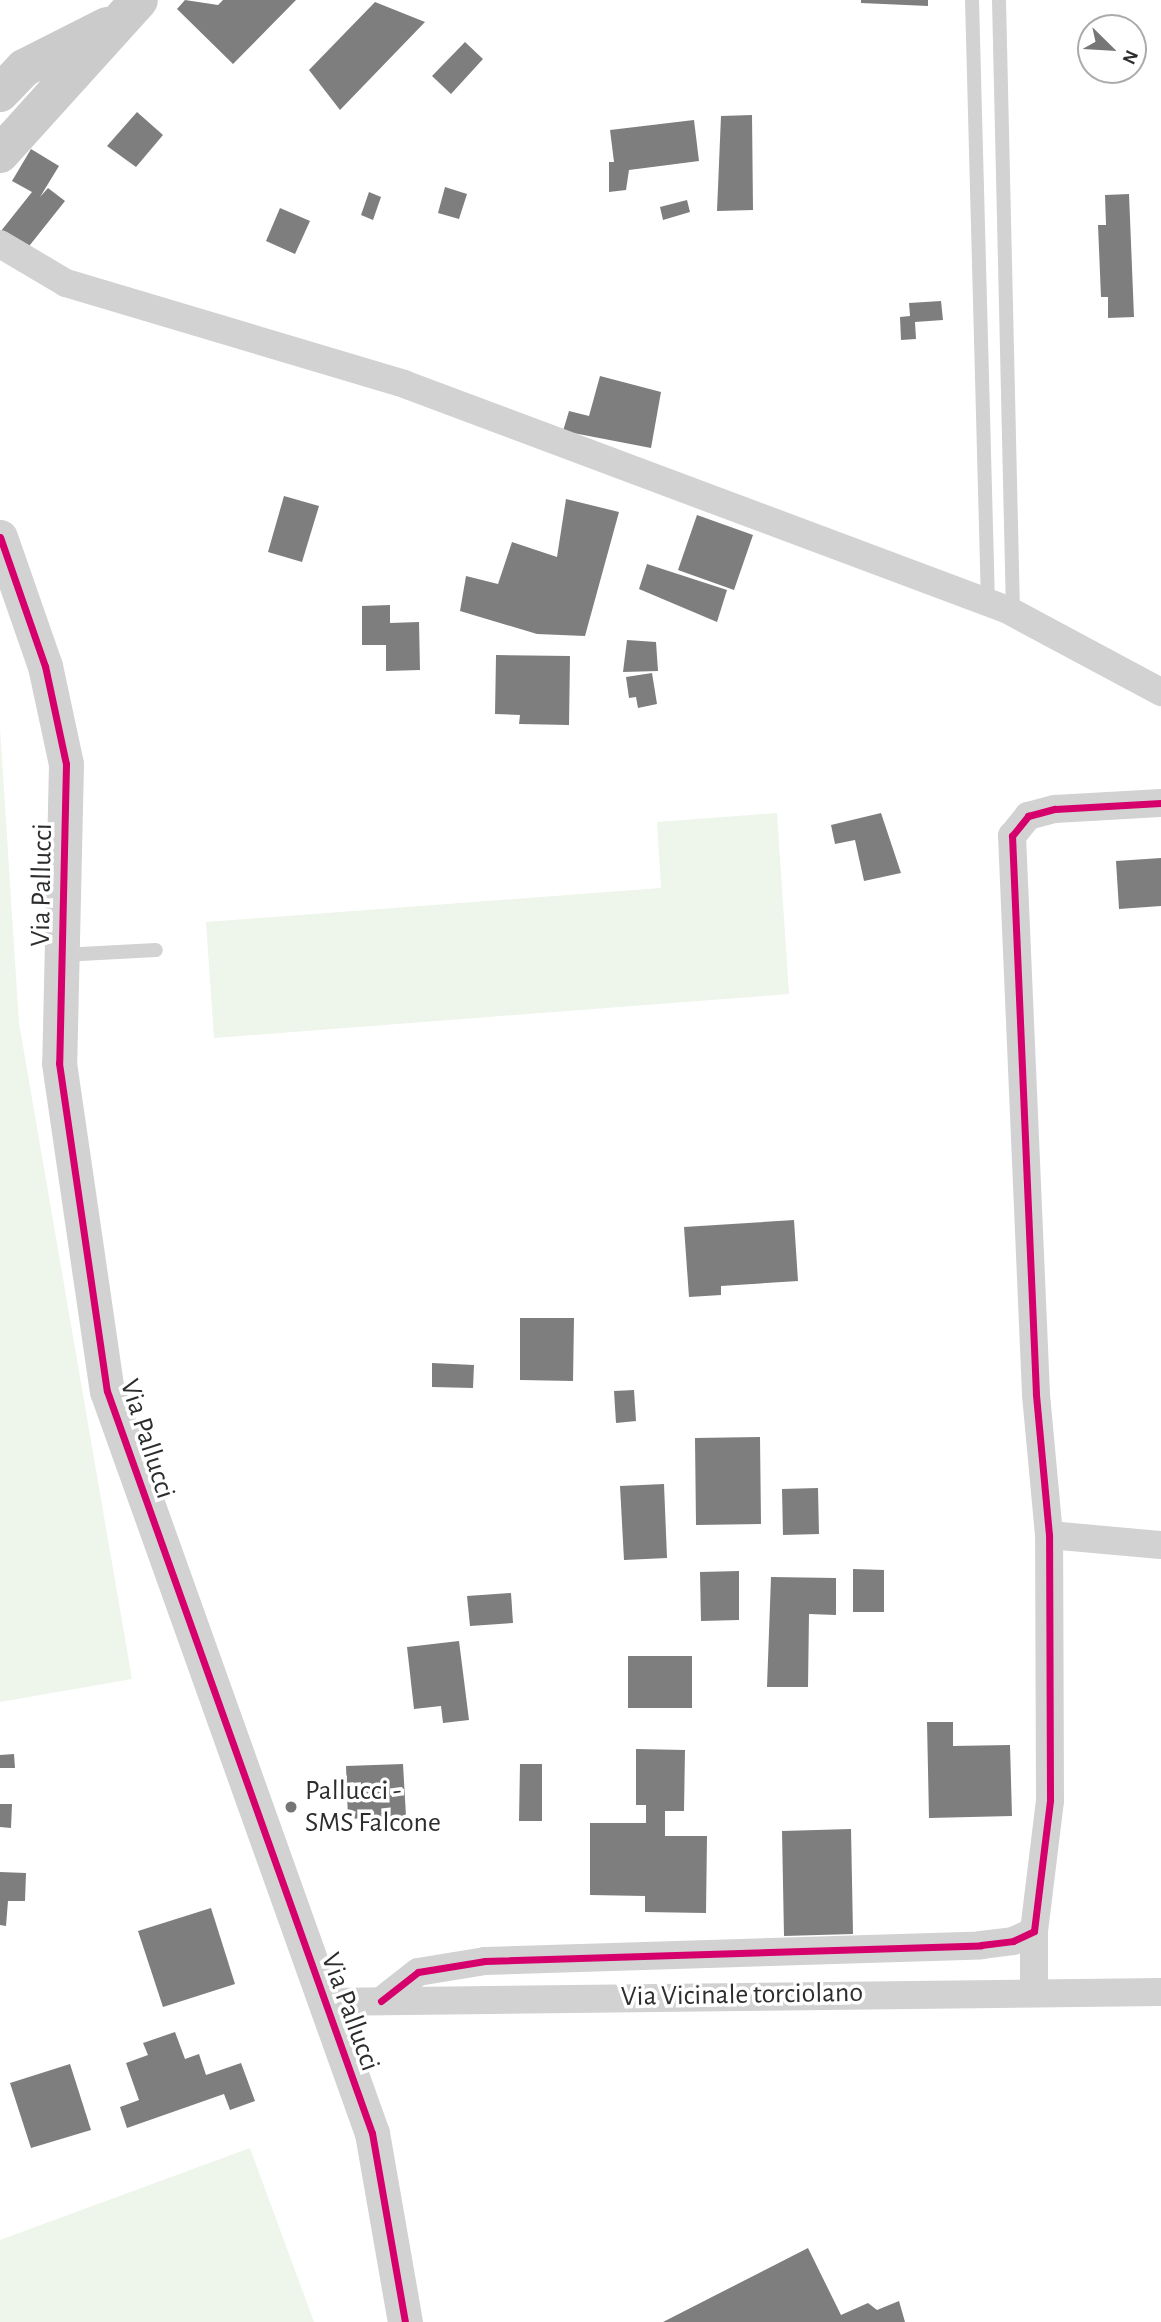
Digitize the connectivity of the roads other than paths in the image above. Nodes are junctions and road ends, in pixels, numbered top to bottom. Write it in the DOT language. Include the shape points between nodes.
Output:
graph roads {
  1 [pos="972,0"];
  2 [pos="999,0"];
  3 [pos="126,12"];
  4 [pos="0,93"];
  5 [pos="0,154"];
  6 [pos="0,244"];
  7 [pos="0,538"];
  8 [pos="1001,608"];
  9 [pos="1161,692"];
  10 [pos="1161,803"];
  11 [pos="156,950"];
  12 [pos="62,955"];
  13 [pos="1049,1535"];
  14 [pos="1161,1545"];
  15 [pos="1034,1931"];
  16 [pos="1034,1990"];
  17 [pos="1161,1992"];
  18 [pos="382,2001"];
  19 [pos="324,2002"];
  20 [pos="405,2322"];
  1 -- 8 [label="lane"];
  2 -- 8 [label="lane"];
  3 -- 4 [label="main road" via="24,68"];
  3 -- 5 [label="main road"];
  6 -- 8 [label="street" via="66,283 404,384"];
  7 -- 12 [label="street, Via Pallucci" via="45,667 66,764"];
  8 -- 9 [label="street"];
  10 -- 13 [label="street" via="1055,809 1028,816 1012,836 1036,1394"];
  11 -- 12 [label="lane"];
  12 -- 19 [label="street, Via Pallucci" via="59,1063 107,1391"];
  13 -- 14 [label="street"];
  13 -- 15 [label="street" via="1050,1800"];
  15 -- 16 [label="street"];
  15 -- 18 [label="street" via="981,1945 485,1961 418,1972"];
  16 -- 17 [label="street, Via Vicinale torciolano"];
  16 -- 18 [label="street, Via Vicinale torciolano"];
  18 -- 19 [label="street, Via Vicinale torciolano"];
  19 -- 20 [label="street, Via Pallucci" via="372,2133"];
}
